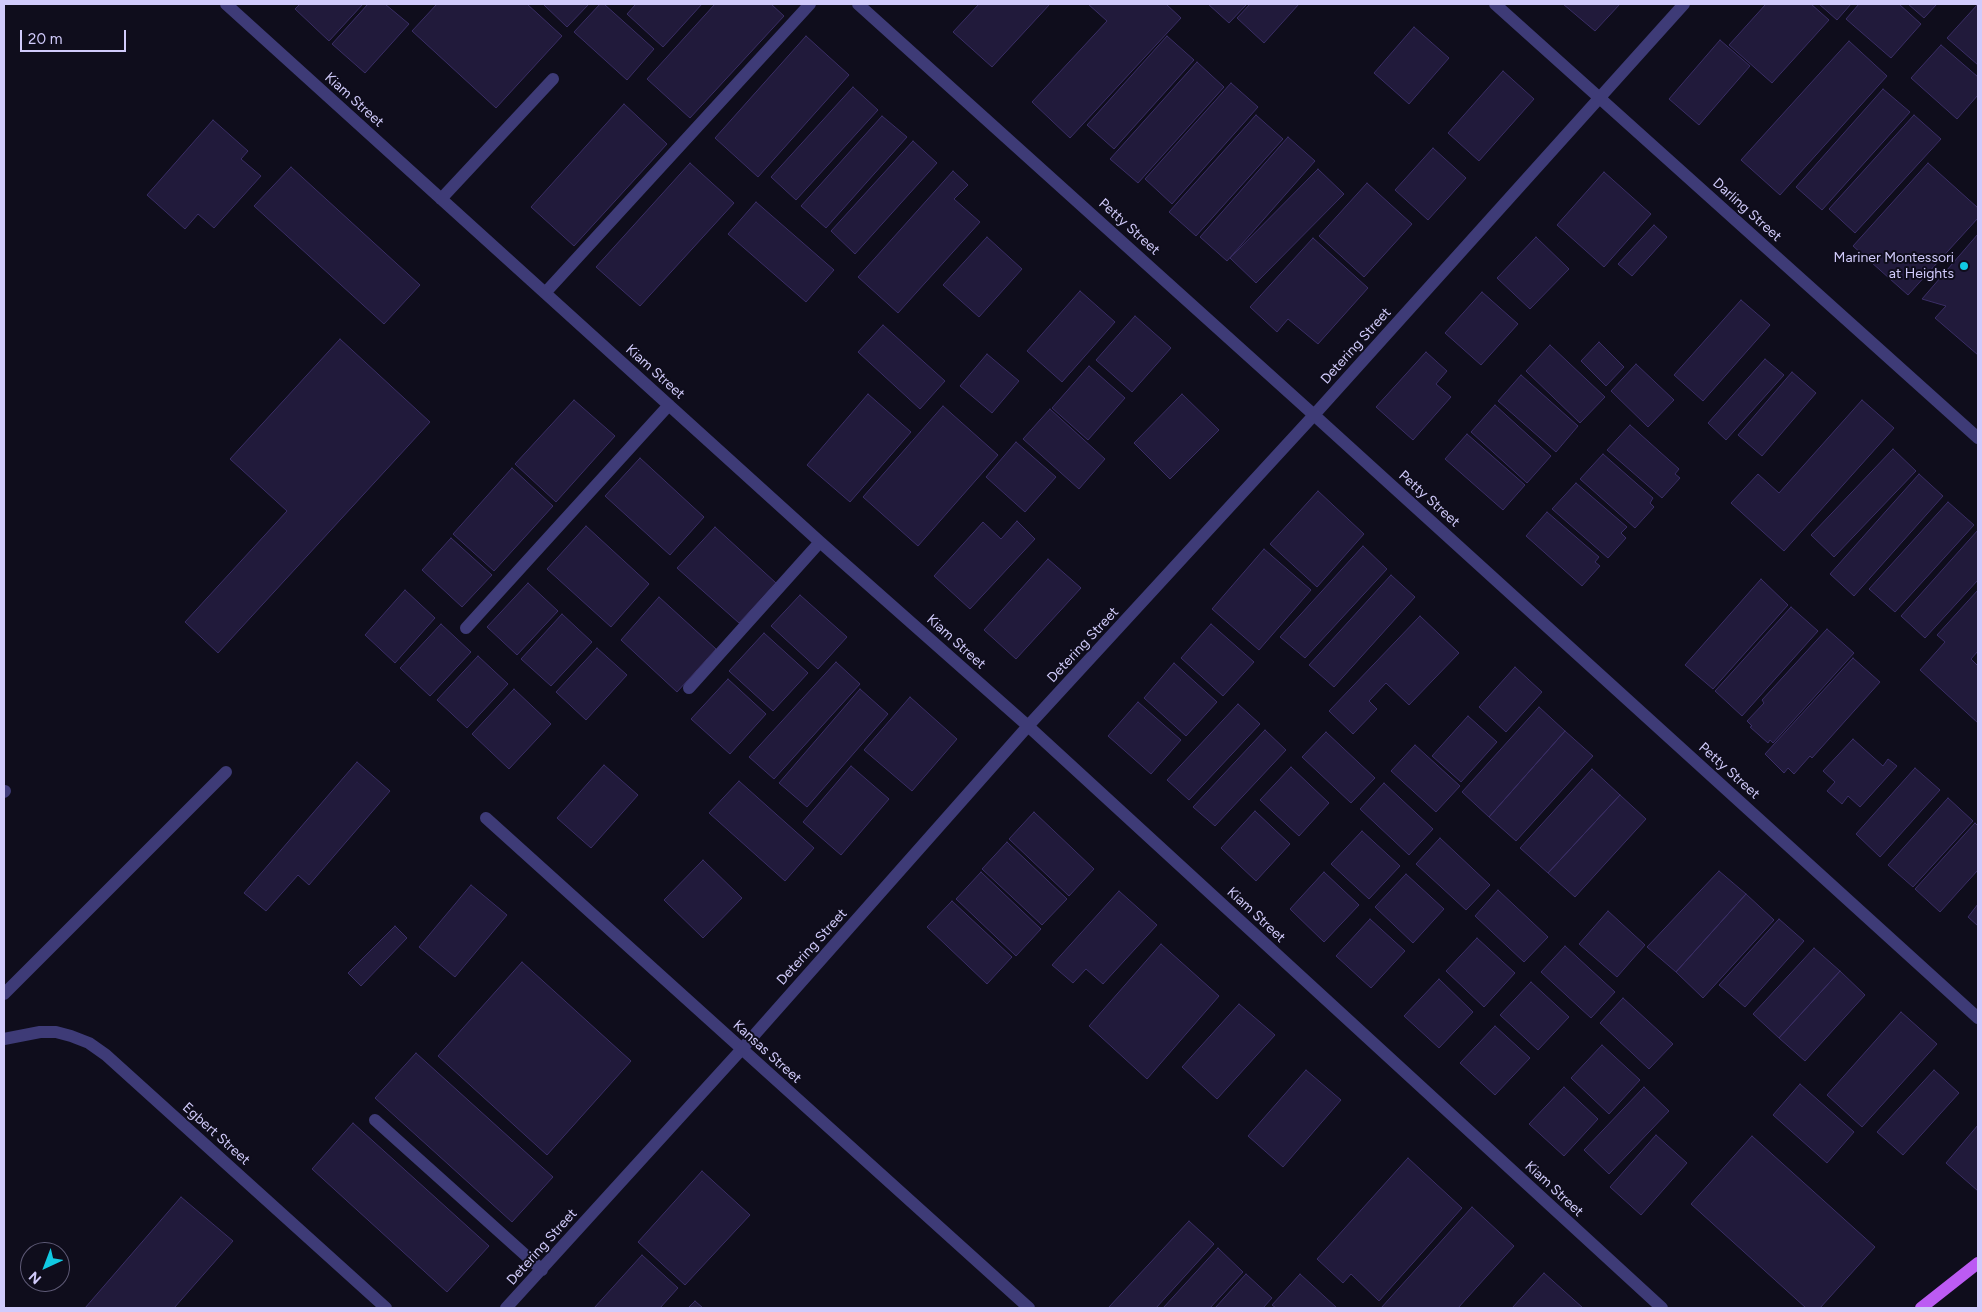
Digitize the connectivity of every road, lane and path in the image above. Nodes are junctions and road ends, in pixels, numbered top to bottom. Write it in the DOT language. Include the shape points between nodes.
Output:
graph roads {
  1 [pos="226,4"];
  2 [pos="810,4"];
  3 [pos="858,4"];
  4 [pos="1495,4"];
  5 [pos="1684,4"];
  6 [pos="553,79"];
  7 [pos="1599,99"];
  8 [pos="441,199"];
  9 [pos="545,293"];
  10 [pos="669,405"];
  11 [pos="1314,415"];
  12 [pos="1978,438"];
  13 [pos="820,542"];
  14 [pos="466,628"];
  15 [pos="689,688"];
  16 [pos="1028,726"];
  17 [pos="226,772"];
  18 [pos="486,818"];
  19 [pos="4,994"];
  20 [pos="1978,1018"];
  21 [pos="4,1039"];
  22 [pos="741,1050"];
  23 [pos="375,1120"];
  24 [pos="1978,1263"];
  25 [pos="542,1270"];
  26 [pos="386,1308"];
  27 [pos="506,1308"];
  28 [pos="1028,1308"];
  29 [pos="1662,1308"];
  30 [pos="1921,1308"];
  1 -- 8 [label="street, Kiam Street"];
  2 -- 9 [label="street"];
  3 -- 11 [label="street, Petty Street"];
  4 -- 7 [label="street, Darling Street"];
  5 -- 7 [label="street, Detering Street"];
  6 -- 8 [label="street"];
  7 -- 11 [label="street, Detering Street"];
  7 -- 12 [label="street, Darling Street"];
  8 -- 9 [label="street, Kiam Street"];
  9 -- 10 [label="street, Kiam Street"];
  10 -- 13 [label="street, Kiam Street"];
  10 -- 14 [label="street"];
  11 -- 16 [label="street, Detering Street"];
  11 -- 20 [label="street, Petty Street"];
  13 -- 15 [label="street"];
  13 -- 16 [label="street, Kiam Street"];
  16 -- 22 [label="street, Detering Street"];
  16 -- 29 [label="street, Kiam Street"];
  17 -- 19 [label="street"];
  18 -- 22 [label="street, Kansas Street"];
  21 -- 26 [label="street, Egbert Street" via="56,1032 89,1043"];
  22 -- 25 [label="street, Detering Street"];
  22 -- 28 [label="street, Kansas Street"];
  23 -- 25 [label="street"];
  24 -- 30 [label="main road"];
  25 -- 27 [label="street, Detering Street"];
}
